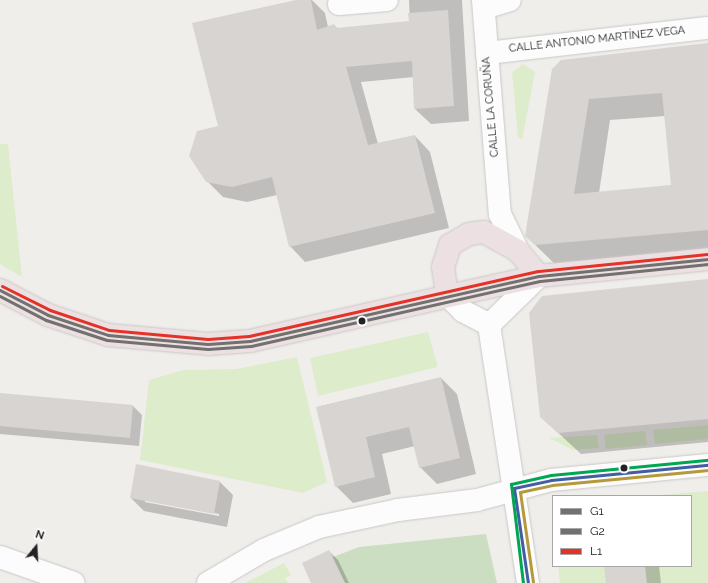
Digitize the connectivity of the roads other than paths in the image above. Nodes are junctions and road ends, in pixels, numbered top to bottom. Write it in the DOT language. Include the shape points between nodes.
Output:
graph roads {
  1 [pos="387,0"];
  2 [pos="510,0"];
  3 [pos="339,4"];
  4 [pos="484,4"];
  5 [pos="708,28"];
  6 [pos="487,53"];
  7 [pos="500,214"];
  8 [pos="484,232"];
  9 [pos="518,251"];
  10 [pos="708,259"];
  11 [pos="539,276"];
  12 [pos="0,290"];
  13 [pos="447,295"];
  14 [pos="490,326"];
  15 [pos="708,465"];
  16 [pos="514,488"];
  17 [pos="0,557"];
  18 [pos="208,582"];
  19 [pos="74,583"];
  20 [pos="528,583"];
  1 -- 3 [label="street"];
  2 -- 4 [label="street"];
  4 -- 6 [label="street, CALLE LA CORUÑA"];
  5 -- 6 [label="street, CALLE ANTONIO MARTÍNEZ VEGA"];
  6 -- 7 [label="street, CALLE LA CORUÑA"];
  7 -- 8 [label="street"];
  7 -- 9 [label="street, CALLE LA CORUÑA"];
  8 -- 9 [label="highway"];
  8 -- 13 [label="highway" via="469,234 450,245 442,267"];
  9 -- 11 [label="highway"];
  10 -- 11 [label="highway"];
  11 -- 13 [label="highway"];
  11 -- 14 [label="street"];
  12 -- 13 [label="highway" via="48,315 108,335 171,342 250,341"];
  13 -- 14 [label="street" via="464,312"];
  14 -- 16 [label="street"];
  15 -- 16 [label="street" via="551,480"];
  16 -- 18 [label="street" via="477,500 398,510 319,527 264,550"];
  16 -- 20 [label="street"];
  17 -- 19 [label="street"];
}
